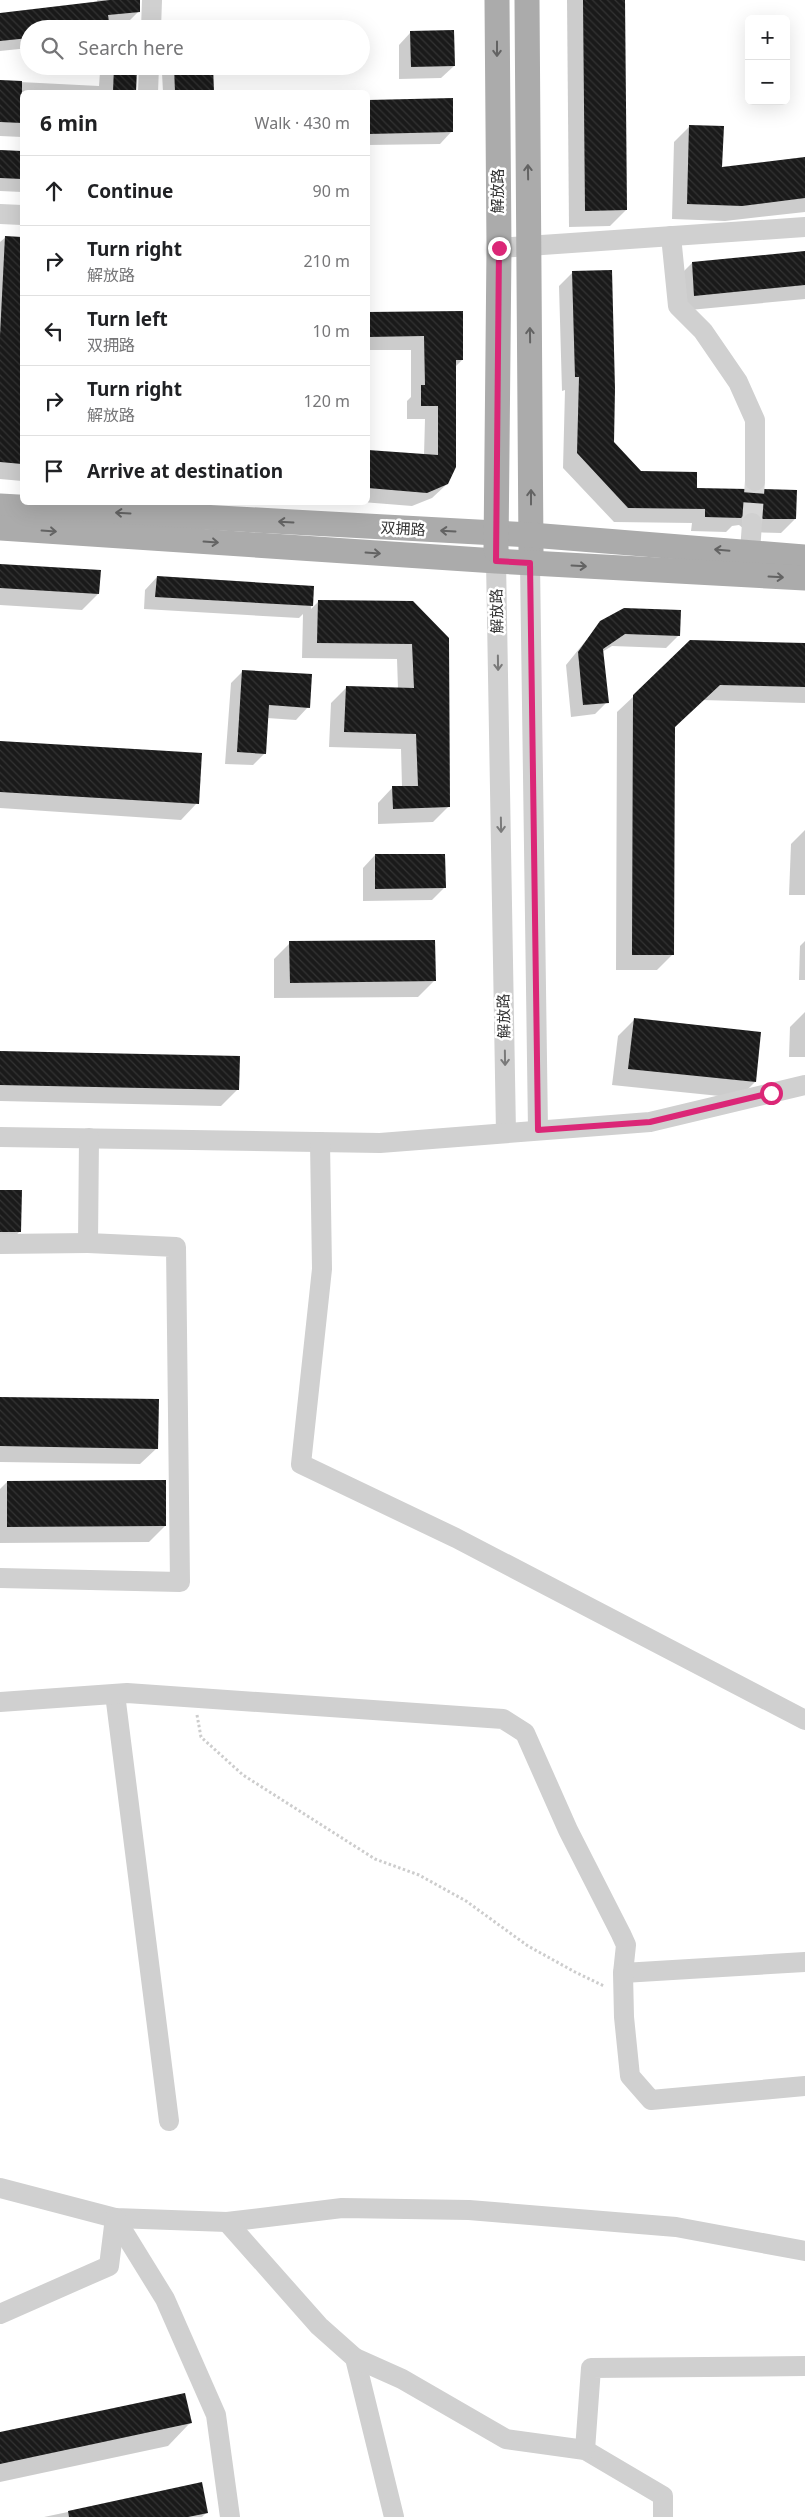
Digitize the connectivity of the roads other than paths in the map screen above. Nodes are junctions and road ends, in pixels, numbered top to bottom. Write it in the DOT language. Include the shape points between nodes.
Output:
graph roads {
  1 [pos="152,0"];
  2 [pos="497,0"];
  3 [pos="527,0"];
  4 [pos="151,20"];
  5 [pos="149,75"];
  6 [pos="148,90"];
  7 [pos="0,214"];
  8 [pos="20,215"];
  9 [pos="805,227"];
  10 [pos="671,236"];
  11 [pos="529,246"];
  12 [pos="499,248"];
  13 [pos="755,481"];
  14 [pos="0,506"];
  15 [pos="752,523"];
  16 [pos="0,528"];
  17 [pos="497,534"];
  18 [pos="531,535"];
  19 [pos="750,552"];
  20 [pos="805,557"];
  21 [pos="496,561"];
  22 [pos="530,563"];
  23 [pos="805,578"];
  24 [pos="805,1086"];
  25 [pos="538,1130"];
  26 [pos="506,1133"];
  27 [pos="0,1137"];
  28 [pos="89,1138"];
  29 [pos="320,1142"];
  30 [pos="88,1243"];
  31 [pos="0,1244"];
  32 [pos="0,1578"];
  33 [pos="115,1694"];
  34 [pos="0,1702"];
  35 [pos="805,1720"];
  36 [pos="805,1962"];
  37 [pos="623,1973"];
  38 [pos="805,2086"];
  39 [pos="169,2121"];
  40 [pos="0,2188"];
  41 [pos="115,2218"];
  42 [pos="227,2222"];
  43 [pos="805,2251"];
  44 [pos="0,2314"];
  45 [pos="356,2358"];
  46 [pos="805,2366"];
  47 [pos="585,2450"];
  48 [pos="230,2517"];
  49 [pos="394,2517"];
  50 [pos="663,2517"];
  1 -- 4 [label="street"];
  2 -- 12 [label="main road, 解放路, one-way"];
  11 -- 3 [label="main road, 解放路, one-way"];
  5 -- 6 [label="street"];
  7 -- 8 [label="street"];
  9 -- 10 [label="street"];
  10 -- 11 [label="street"];
  10 -- 13 [label="street" via="678,306 703,331 738,382 755,420"];
  11 -- 12 [label="street"];
  18 -- 11 [label="main road, 解放路, one-way"];
  12 -- 17 [label="main road, 解放路"];
  17 -- 14 [label="main road, 双拥路, one-way"];
  15 -- 19 [label="street"];
  16 -- 21 [label="main road, 双拥路, one-way"];
  17 -- 18 [label="main road, 双拥路"];
  17 -- 21 [label="main road, 解放路"];
  19 -- 18 [label="main road, 双拥路, one-way"];
  18 -- 22 [label="main road, 解放路"];
  19 -- 20 [label="main road, 双拥路"];
  21 -- 22 [label="main road, 双拥路"];
  21 -- 26 [label="street, 解放路, one-way"];
  22 -- 23 [label="main road, 双拥路, one-way"];
  22 -- 25 [label="street, 解放路"];
  24 -- 25 [label="street" via="650,1122"];
  25 -- 26 [label="street"];
  26 -- 29 [label="street" via="380,1142"];
  27 -- 28 [label="street"];
  28 -- 29 [label="street"];
  28 -- 30 [label="street"];
  29 -- 35 [label="street" via="322,1269 301,1464 456,1538"];
  30 -- 31 [label="street"];
  30 -- 32 [label="street" via="176,1247 180,1582"];
  33 -- 34 [label="street"];
  33 -- 37 [label="street" via="503,1719 526,1733 568,1830 621,1934 626,1945"];
  33 -- 39 [label="street"];
  36 -- 37 [label="street"];
  37 -- 38 [label="street" via="630,2076 651,2100"];
  40 -- 41 [label="street"];
  41 -- 42 [label="street"];
  41 -- 44 [label="street" via="109,2266"];
  41 -- 48 [label="street" via="164,2299 216,2415"];
  42 -- 43 [label="street" via="342,2208 469,2210 676,2227"];
  42 -- 45 [label="street" via="319,2326"];
  45 -- 47 [label="street" via="402,2379 506,2439"];
  45 -- 49 [label="street"];
  46 -- 47 [label="street" via="591,2368"];
  47 -- 50 [label="street" via="663,2496"];
}
